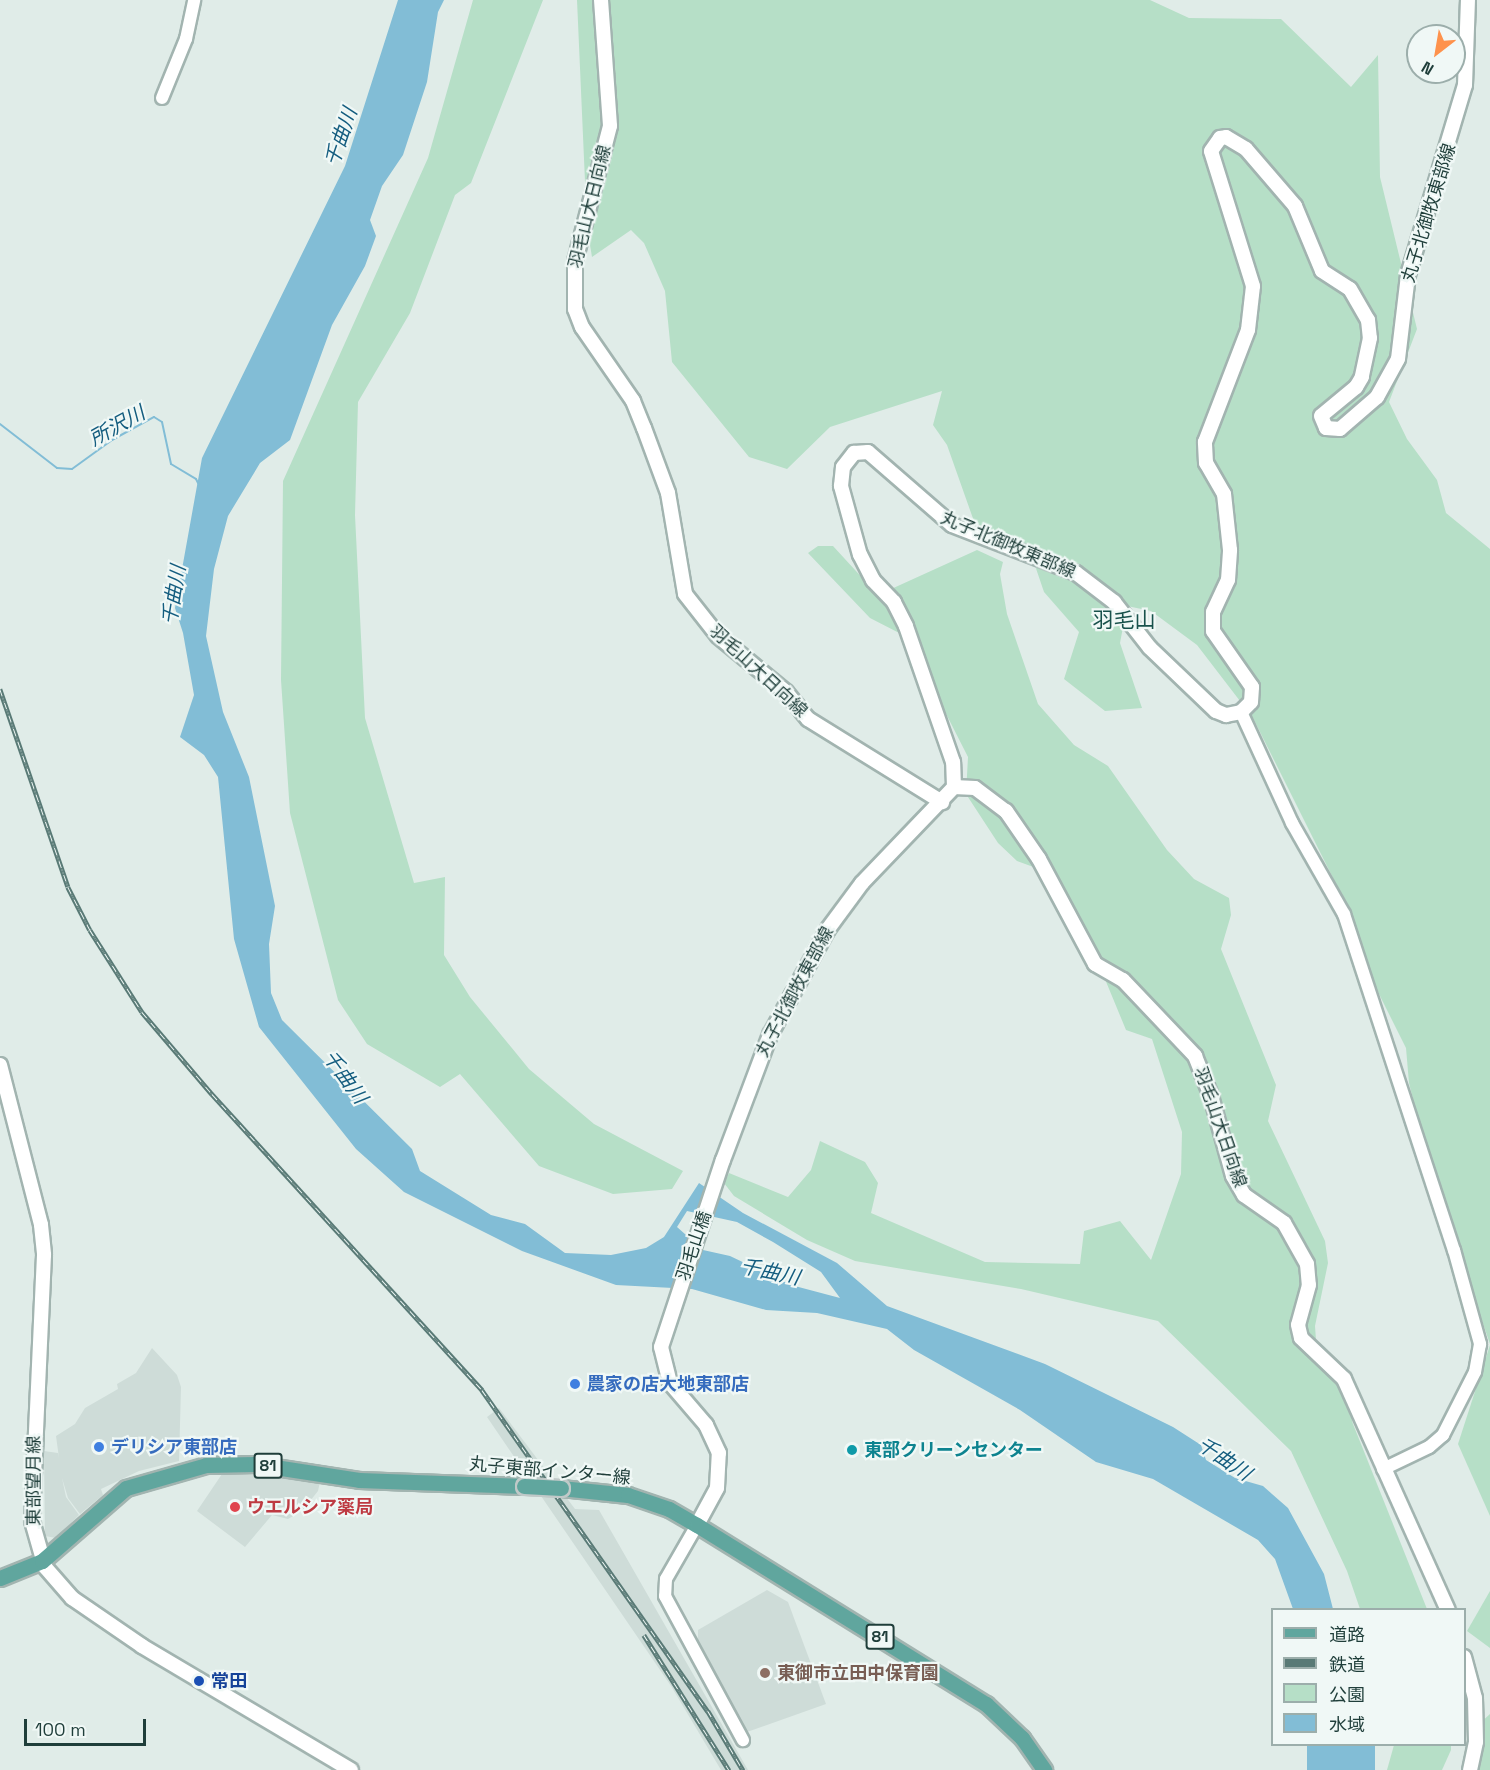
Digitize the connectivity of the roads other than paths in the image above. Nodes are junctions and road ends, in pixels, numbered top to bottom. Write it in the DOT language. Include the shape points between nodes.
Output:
graph roads {
  1 [pos="194,0"];
  2 [pos="601,0"];
  3 [pos="1468,0"];
  4 [pos="162,98"];
  5 [pos="1241,712"];
  6 [pos="954,787"];
  7 [pos="942,802"];
  8 [pos="0,1065"];
  9 [pos="718,1176"];
  10 [pos="1383,1469"];
  11 [pos="697,1525"];
  12 [pos="42,1561"];
  13 [pos="0,1578"];
  14 [pos="1447,1608"];
  15 [pos="1466,1664"];
  16 [pos="743,1740"];
  17 [pos="351,1770"];
  18 [pos="1044,1770"];
  19 [pos="1470,1770"];
  1 -- 4 [label="street" via="186,39"];
  2 -- 7 [label="main road, 羽毛山大日向線" via="610,126 575,261 575,309 582,327 633,401 644,428 668,493 685,594 718,636 786,692 808,719"];
  3 -- 5 [label="main road, 丸子北御牧東部線" via="1465,85 1408,275 1398,359 1377,397 1340,429 1326,428 1321,416 1356,387 1362,376 1370,338 1368,320 1350,289 1322,271 1295,206 1246,149 1226,137 1220,138 1211,151 1253,286 1248,330 1205,442 1206,463 1224,494 1230,550 1227,580 1213,612 1213,631 1252,687 1251,702"];
  5 -- 6 [label="main road, 丸子北御牧東部線" via="1227,715 1210,706 1150,648 1093,584 1076,573 952,525 876,457 860,450 843,467 845,502 864,563 873,580 894,602 906,626 953,762"];
  5 -- 10 [label="street" via="1293,823 1344,914 1454,1250 1480,1344 1475,1372 1443,1435 1429,1447"];
  6 -- 7 [label="main road, 丸子北御牧東部線"];
  6 -- 10 [label="main road, 羽毛山大日向線" via="975,788 1006,811 1039,859 1095,964 1129,986 1195,1056 1211,1096 1233,1176 1244,1195 1284,1223 1307,1264 1309,1285 1298,1325 1301,1338 1344,1379"];
  7 -- 9 [label="main road, 丸子北御牧東部線" via="862,883 831,924 759,1059"];
  8 -- 12 [label="main road, 東部望月線" via="41,1225 44,1255 32,1521"];
  9 -- 11 [label="main road, 羽毛山橋" via="661,1347 665,1373 706,1425 719,1453 717,1488"];
  10 -- 14 [label="main road, 羽毛山大日向線"];
  11 -- 12 [label="main road, 丸子東部インター線 / 81, bridge" via="628,1495 561,1488 359,1480 255,1464 206,1465 126,1488"];
  11 -- 16 [label="street" via="666,1579 665,1596"];
  11 -- 18 [label="main road, 丸子東部インター線 / 81" via="986,1704 1018,1733"];
  12 -- 13 [label="main road, 丸子東部インター線 / 81"];
  12 -- 17 [label="main road, 東部望月線" via="72,1598 114,1627"];
  15 -- 19 [label="main road" via="1475,1698 1476,1742"];
}
